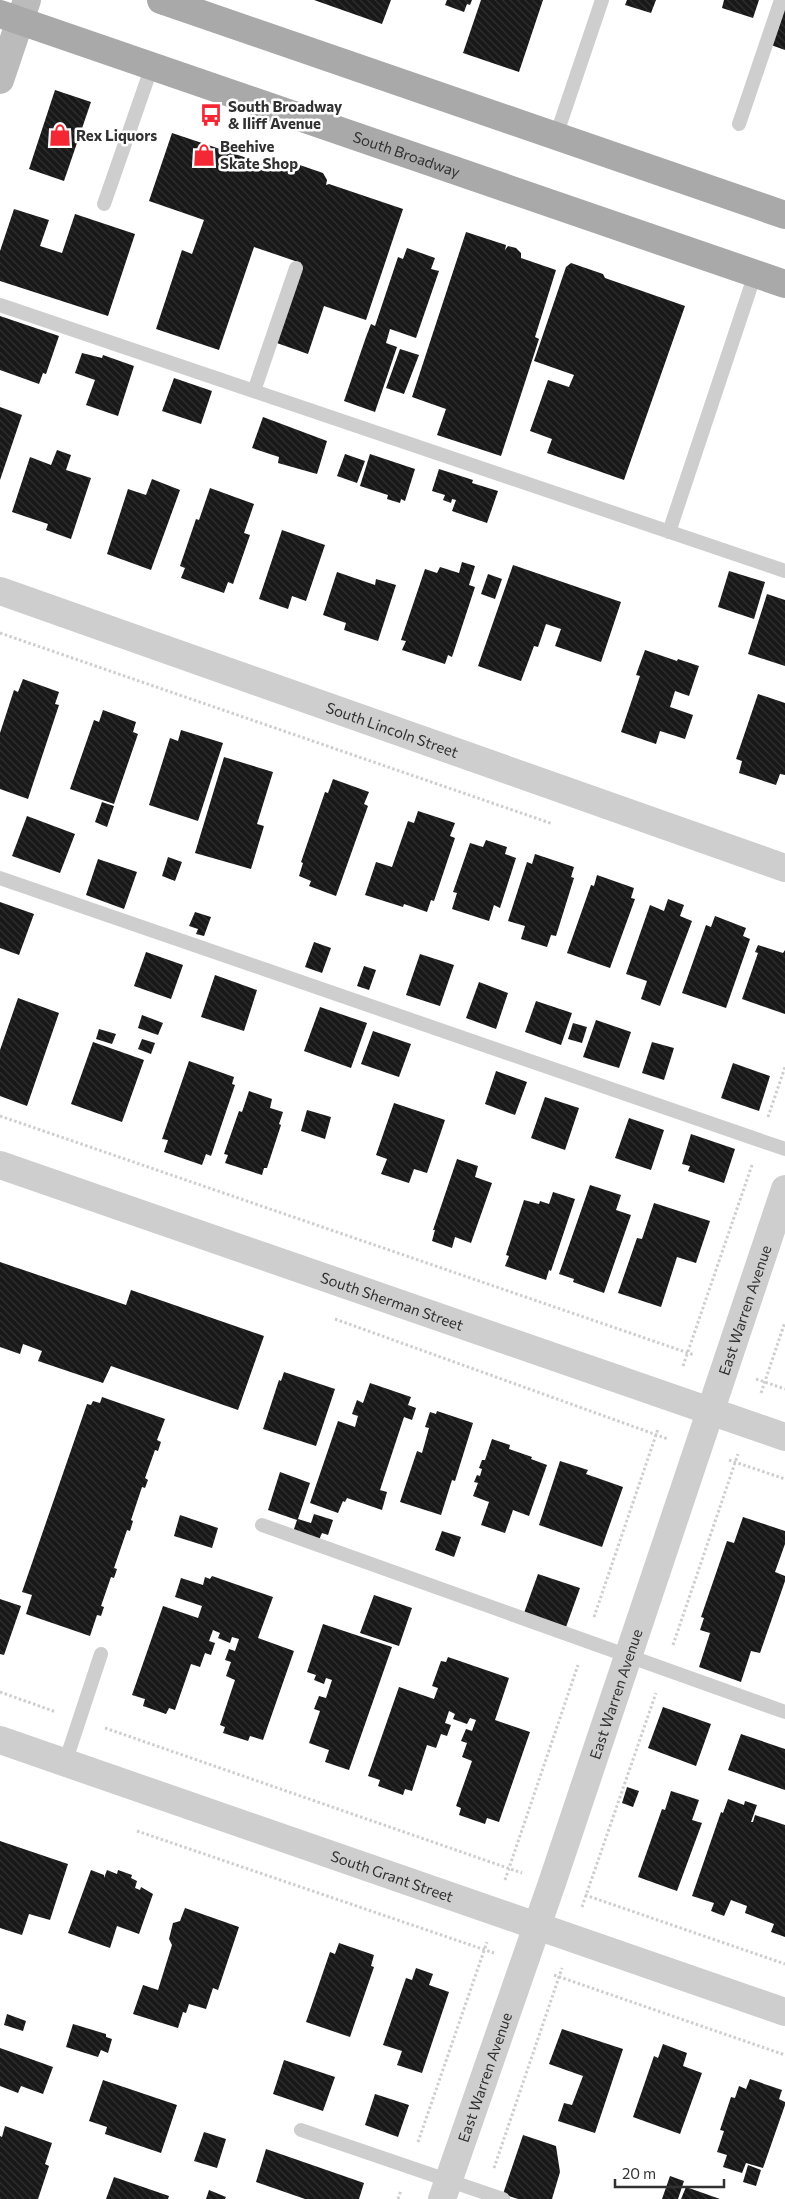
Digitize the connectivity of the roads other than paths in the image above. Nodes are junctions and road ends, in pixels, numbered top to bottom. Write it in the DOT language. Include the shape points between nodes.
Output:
graph roads {
  1 [pos="161,0"];
  2 [pos="602,0"];
  3 [pos="781,0"];
  4 [pos="15,12"];
  5 [pos="152,66"];
  6 [pos="0,80"];
  7 [pos="739,124"];
  8 [pos="556,136"];
  9 [pos="104,204"];
  10 [pos="784,210"];
  11 [pos="296,268"];
  12 [pos="755,274"];
  13 [pos="785,284"];
  14 [pos="0,306"];
  15 [pos="254,391"];
  16 [pos="668,532"];
  17 [pos="785,571"];
  18 [pos="0,591"];
  19 [pos="785,868"];
  20 [pos="0,878"];
  21 [pos="785,1149"];
  22 [pos="0,1165"];
  23 [pos="785,1188"];
  24 [pos="710,1412"];
  25 [pos="785,1437"];
  26 [pos="262,1526"];
  27 [pos="101,1654"];
  28 [pos="628,1657"];
  29 [pos="785,1712"];
  30 [pos="0,1740"];
  31 [pos="65,1763"];
  32 [pos="537,1927"];
  33 [pos="785,2012"];
  34 [pos="300,2130"];
  35 [pos="445,2190"];
  36 [pos="503,2199"];
  1 -- 8 [label="main road"];
  2 -- 8 [label="lane"];
  3 -- 7 [label="lane"];
  4 -- 5 [label="main road, South Broadway"];
  4 -- 6 [label="street"];
  5 -- 9 [label="lane"];
  5 -- 12 [label="main road, South Broadway"];
  8 -- 10 [label="main road"];
  11 -- 15 [label="lane"];
  12 -- 13 [label="main road, South Broadway"];
  12 -- 16 [label="lane"];
  14 -- 15 [label="lane"];
  15 -- 16 [label="lane"];
  16 -- 17 [label="lane"];
  18 -- 19 [label="street, South Lincoln Street"];
  20 -- 21 [label="lane"];
  22 -- 24 [label="street, South Sherman Street"];
  23 -- 24 [label="street, East Warren Avenue"];
  24 -- 25 [label="street, South Sherman Street"];
  24 -- 28 [label="street, East Warren Avenue"];
  26 -- 28 [label="lane"];
  27 -- 31 [label="lane"];
  28 -- 29 [label="lane"];
  28 -- 32 [label="street, East Warren Avenue"];
  30 -- 31 [label="street, South Grant Street"];
  31 -- 32 [label="street, South Grant Street"];
  32 -- 33 [label="street, South Grant Street"];
  32 -- 35 [label="street, East Warren Avenue"];
  34 -- 35 [label="lane" via="409,2167"];
  35 -- 36 [label="lane" via="485,2193"];
}
